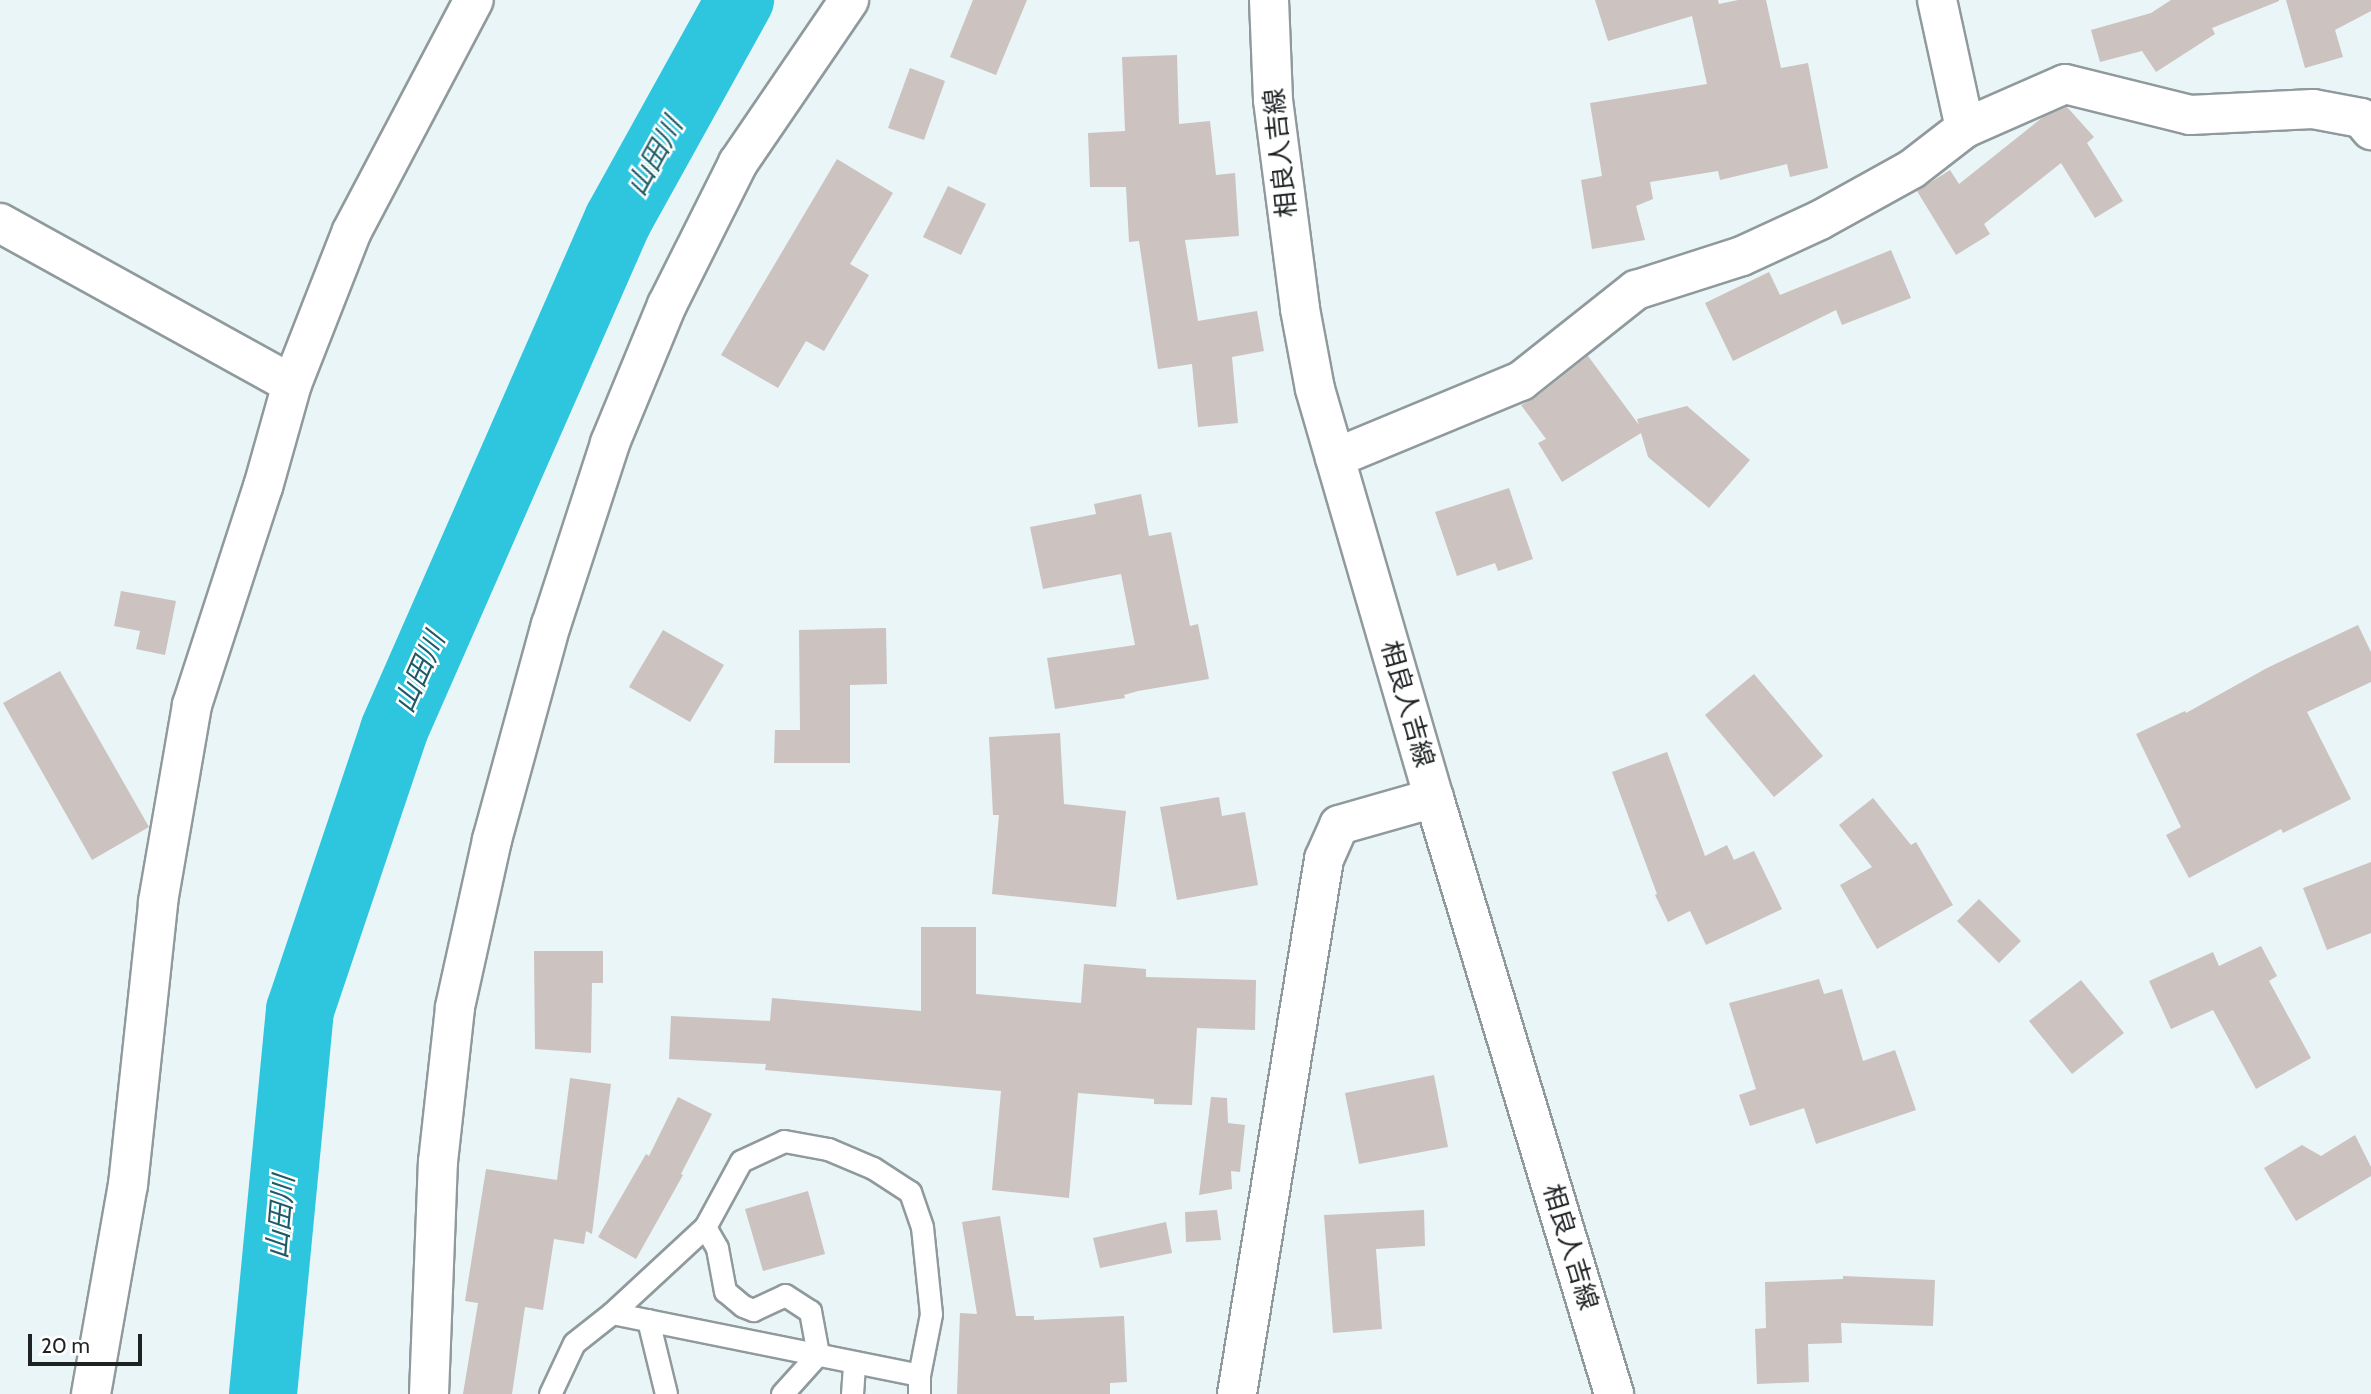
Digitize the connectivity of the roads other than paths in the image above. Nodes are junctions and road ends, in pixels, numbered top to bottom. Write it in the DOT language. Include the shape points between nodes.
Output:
graph roads {
  1 [pos="474,0"];
  2 [pos="849,0"];
  3 [pos="1269,0"];
  4 [pos="1937,0"];
  5 [pos="1965,128"];
  6 [pos="2371,130"];
  7 [pos="0,223"];
  8 [pos="292,384"];
  9 [pos="1335,458"];
  10 [pos="1434,798"];
  11 [pos="705,1227"];
  12 [pos="612,1313"];
  13 [pos="648,1320"];
  14 [pos="818,1354"];
  15 [pos="855,1362"];
  16 [pos="919,1384"];
  17 [pos="91,1394"];
  18 [pos="429,1394"];
  19 [pos="550,1394"];
  20 [pos="666,1394"];
  21 [pos="782,1394"];
  22 [pos="852,1394"];
  23 [pos="1237,1394"];
  24 [pos="1614,1394"];
  1 -- 8 [label="street" via="352,231"];
  2 -- 18 [label="street" via="738,163 667,305 610,443 551,625 492,840 456,1007 438,1162"];
  3 -- 9 [label="street, 相良人吉線" via="1273,100 1300,309 1315,389"];
  4 -- 5 [label="street"];
  5 -- 6 [label="street" via="2065,85 2190,115 2314,109 2361,118"];
  5 -- 9 [label="street" via="1912,169 1820,220 1742,256 1636,290 1521,382"];
  7 -- 8 [label="street"];
  8 -- 17 [label="street" via="192,705 158,902 128,1185"];
  9 -- 10 [label="street, 相良人吉線"];
  10 -- 23 [label="street" via="1339,825 1324,859"];
  10 -- 24 [label="street, 相良人吉線"];
  11 -- 12 [label="lane"];
  11 -- 14 [label="lane" via="717,1248 725,1291 753,1310 785,1295 798,1301 810,1311"];
  11 -- 16 [label="lane" via="741,1161 784,1141 828,1149 873,1168 910,1192 922,1227 932,1314"];
  12 -- 13 [label="lane"];
  12 -- 19 [label="lane" via="574,1343"];
  13 -- 14 [label="lane"];
  13 -- 20 [label="lane"];
  14 -- 15 [label="lane"];
  14 -- 21 [label="lane"];
  15 -- 16 [label="lane"];
  15 -- 22 [label="lane"];
}
